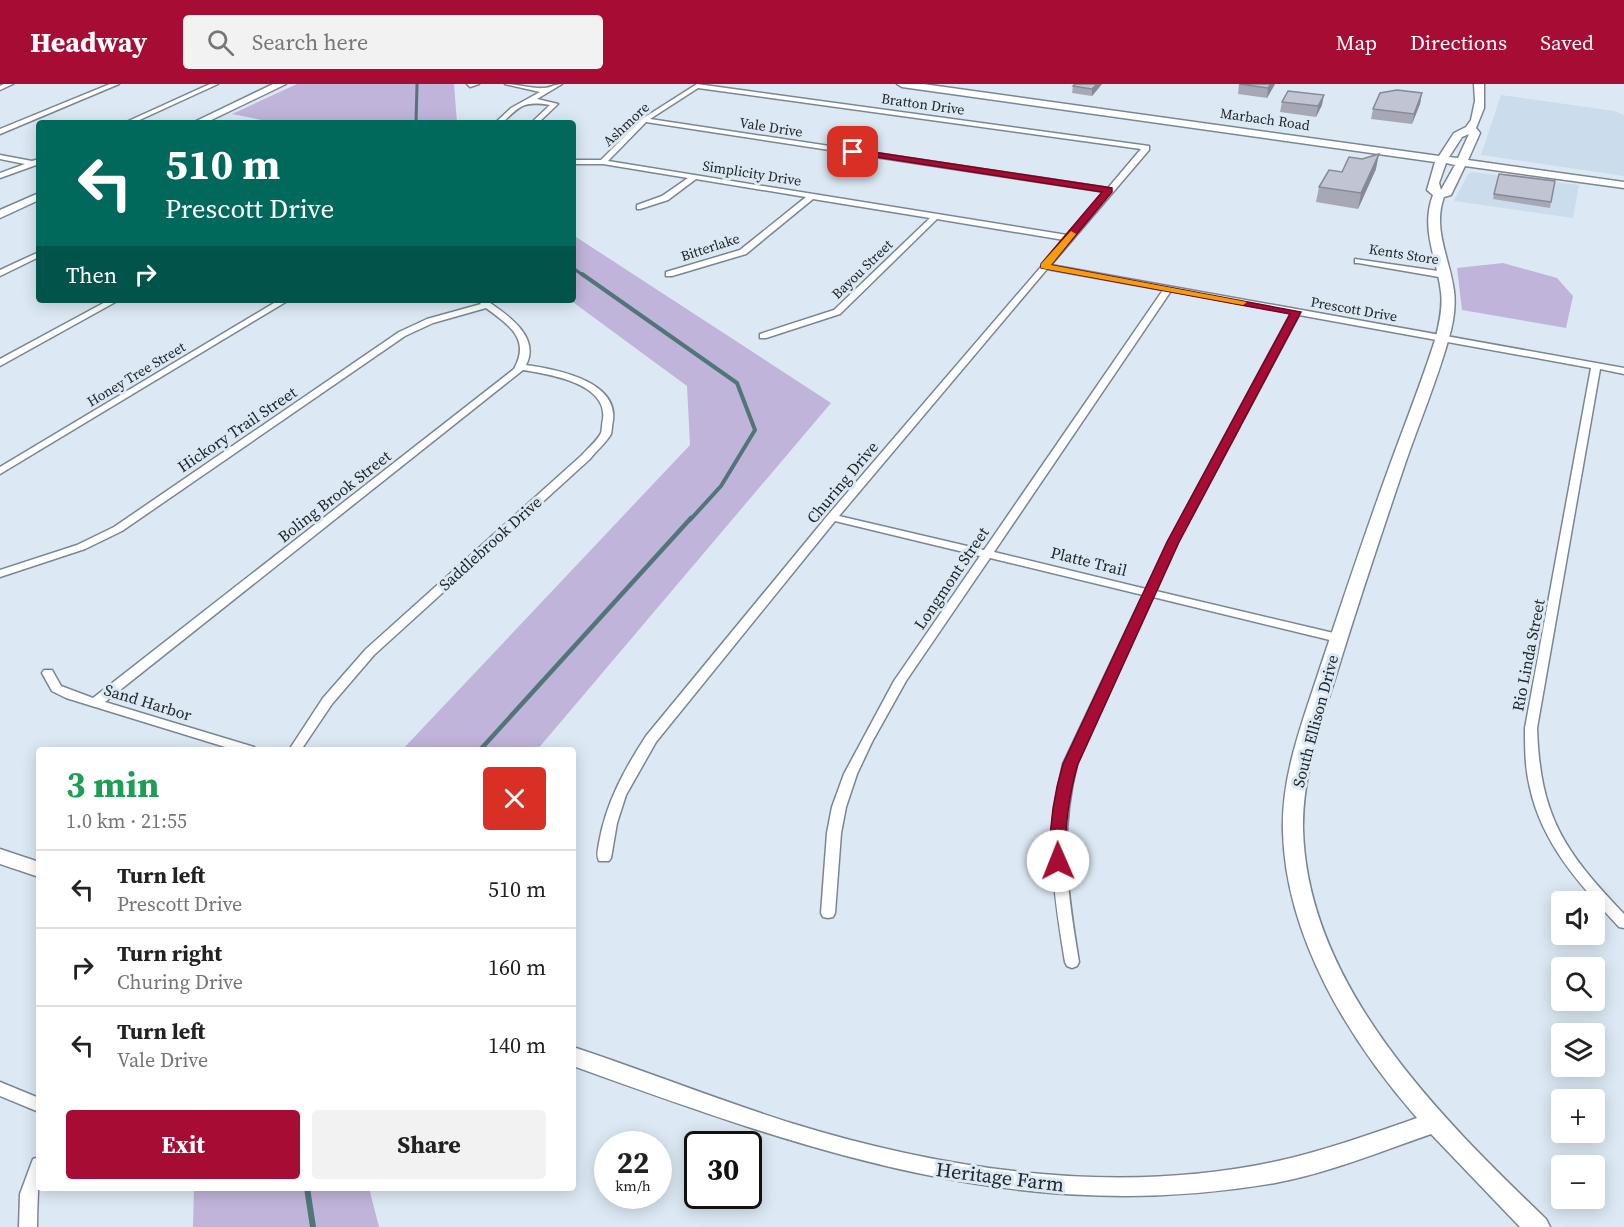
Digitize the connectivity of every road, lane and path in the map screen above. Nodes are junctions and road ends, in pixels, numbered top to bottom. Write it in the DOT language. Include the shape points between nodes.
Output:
graph roads {
  1 [pos="10,84"];
  2 [pos="116,84"];
  3 [pos="215,84"];
  4 [pos="281,84"];
  5 [pos="476,84"];
  6 [pos="508,84"];
  7 [pos="559,84"];
  8 [pos="902,84"];
  9 [pos="1479,84"];
  10 [pos="470,85"];
  11 [pos="697,86"];
  12 [pos="0,88"];
  13 [pos="548,91"];
  14 [pos="532,100"];
  15 [pos="134,120"];
  16 [pos="203,120"];
  17 [pos="501,120"];
  18 [pos="537,120"];
  19 [pos="644,120"];
  20 [pos="1470,129"];
  21 [pos="0,132"];
  22 [pos="1146,148"];
  23 [pos="0,157"];
  24 [pos="1443,159"];
  25 [pos="36,162"];
  26 [pos="576,162"];
  27 [pos="603,162"];
  28 [pos="1462,162"];
  29 [pos="0,176"];
  30 [pos="694,177"];
  31 [pos="1435,178"];
  32 [pos="1455,181"];
  33 [pos="1624,185"];
  34 [pos="1108,190"];
  35 [pos="1438,194"];
  36 [pos="812,196"];
  37 [pos="36,197"];
  38 [pos="640,207"];
  39 [pos="0,214"];
  40 [pos="936,216"];
  41 [pos="1068,238"];
  42 [pos="36,255"];
  43 [pos="1358,261"];
  44 [pos="1044,266"];
  45 [pos="0,273"];
  46 [pos="669,274"];
  47 [pos="1445,275"];
  48 [pos="1168,289"];
  49 [pos="110,303"];
  50 [pos="280,303"];
  51 [pos="484,303"];
  52 [pos="1296,312"];
  53 [pos="763,336"];
  54 [pos="1442,339"];
  55 [pos="0,363"];
  56 [pos="1596,366"];
  57 [pos="521,367"];
  58 [pos="1624,372"];
  59 [pos="0,471"];
  60 [pos="832,517"];
  61 [pos="987,554"];
  62 [pos="0,574"];
  63 [pos="1151,593"];
  64 [pos="1338,638"];
  65 [pos="48,673"];
  66 [pos="95,703"];
  67 [pos="239,747"];
  68 [pos="296,747"];
  69 [pos="0,856"];
  70 [pos="604,858"];
  71 [pos="36,869"];
  72 [pos="828,913"];
  73 [pos="1624,923"];
  74 [pos="1072,962"];
  75 [pos="576,1057"];
  76 [pos="0,1089"];
  77 [pos="36,1104"];
  78 [pos="1436,1122"];
  79 [pos="36,1173"];
  80 [pos="28,1227"];
  81 [pos="1537,1227"];
  1 -- 12 [label="street"];
  2 -- 21 [label="street"];
  3 -- 15 [label="street"];
  4 -- 16 [label="street"];
  5 -- 10 [label="street"];
  6 -- 13 [label="street"];
  7 -- 13 [label="street"];
  8 -- 24 [label="street, Marbach Road"];
  9 -- 20 [label="street" via="1481,100"];
  11 -- 19 [label="street, Ashmore"];
  11 -- 22 [label="street, Bratton Drive"];
  13 -- 14 [label="street"];
  14 -- 17 [label="street"];
  14 -- 18 [label="street" via="555,104"];
  19 -- 27 [label="street, Ashmore"];
  19 -- 34 [label="street, Vale Drive"];
  20 -- 24 [label="street" via="1459,133"];
  20 -- 28 [label="street" via="1476,133"];
  22 -- 34 [label="street, Churing Drive"];
  23 -- 25 [label="street"];
  24 -- 28 [label="street, Marbach Road"];
  24 -- 31 [label="street"];
  25 -- 29 [label="street"];
  26 -- 27 [label="street, Simplicity Drive"];
  27 -- 30 [label="street, Simplicity Drive"];
  28 -- 32 [label="street"];
  28 -- 33 [label="street, Marbach Road"];
  30 -- 36 [label="street, Simplicity Drive"];
  30 -- 38 [label="street" via="665,198"];
  31 -- 32 [label="street"];
  31 -- 35 [label="street, South Ellison Drive" via="1433,190"];
  32 -- 35 [label="street" via="1447,193"];
  34 -- 41 [label="street, Churing Drive"];
  35 -- 47 [label="street, South Ellison Drive" via="1432,206 1432,220"];
  36 -- 40 [label="street, Simplicity Drive"];
  36 -- 46 [label="street, Bitterlake" via="743,252"];
  37 -- 39 [label="street"];
  40 -- 41 [label="street, Simplicity Drive"];
  40 -- 53 [label="street, Bayou Street" via="837,312"];
  41 -- 44 [label="street, Churing Drive"];
  42 -- 45 [label="street"];
  43 -- 47 [label="street, Kents Store"];
  44 -- 48 [label="street, Prescott Drive"];
  44 -- 60 [label="street, Churing Drive"];
  47 -- 54 [label="street, South Ellison Drive" via="1449,305"];
  48 -- 52 [label="street, Prescott Drive"];
  48 -- 61 [label="street, Longmont Street"];
  49 -- 55 [label="street"];
  50 -- 59 [label="street, Honey Tree Street"];
  51 -- 57 [label="street" via="524,337 527,350"];
  51 -- 62 [label="street, Hickory Trail Street" via="402,334 98,540"];
  52 -- 54 [label="street, Prescott Drive"];
  52 -- 63 [label="street" via="1173,542"];
  54 -- 56 [label="street, Prescott Drive"];
  54 -- 64 [label="street, South Ellison Drive"];
  56 -- 58 [label="street, Prescott Drive"];
  56 -- 73 [label="street, Rio Linda Street" via="1531,728 1530,755 1539,803 1560,848"];
  57 -- 66 [label="street, Boling Brook Street"];
  57 -- 68 [label="street, Saddlebrook Drive" via="564,375 596,391 609,412 606,433 586,457 370,652 327,701"];
  60 -- 61 [label="street, Platte Trail"];
  60 -- 70 [label="street, Churing Drive" via="651,739 626,777 613,807"];
  61 -- 63 [label="street, Platte Trail"];
  61 -- 72 [label="street, Longmont Street" via="900,681 845,788 835,834"];
  63 -- 64 [label="street, Platte Trail"];
  63 -- 74 [label="street" via="1070,764 1061,797 1058,877"];
  64 -- 78 [label="street, South Ellison Drive" via="1303,752 1294,800 1298,875 1316,938 1355,1016"];
  65 -- 66 [label="street, Sand Harbor" via="56,688"];
  66 -- 67 [label="street, Sand Harbor"];
  69 -- 71 [label="street"];
  75 -- 78 [label="street, Heritage Farm" via="865,1154 960,1174 1022,1182 1123,1187 1263,1174 1324,1161"];
  76 -- 77 [label="street"];
  78 -- 81 [label="street, South Ellison Drive"];
  79 -- 80 [label="street" via="29,1194"];
}
